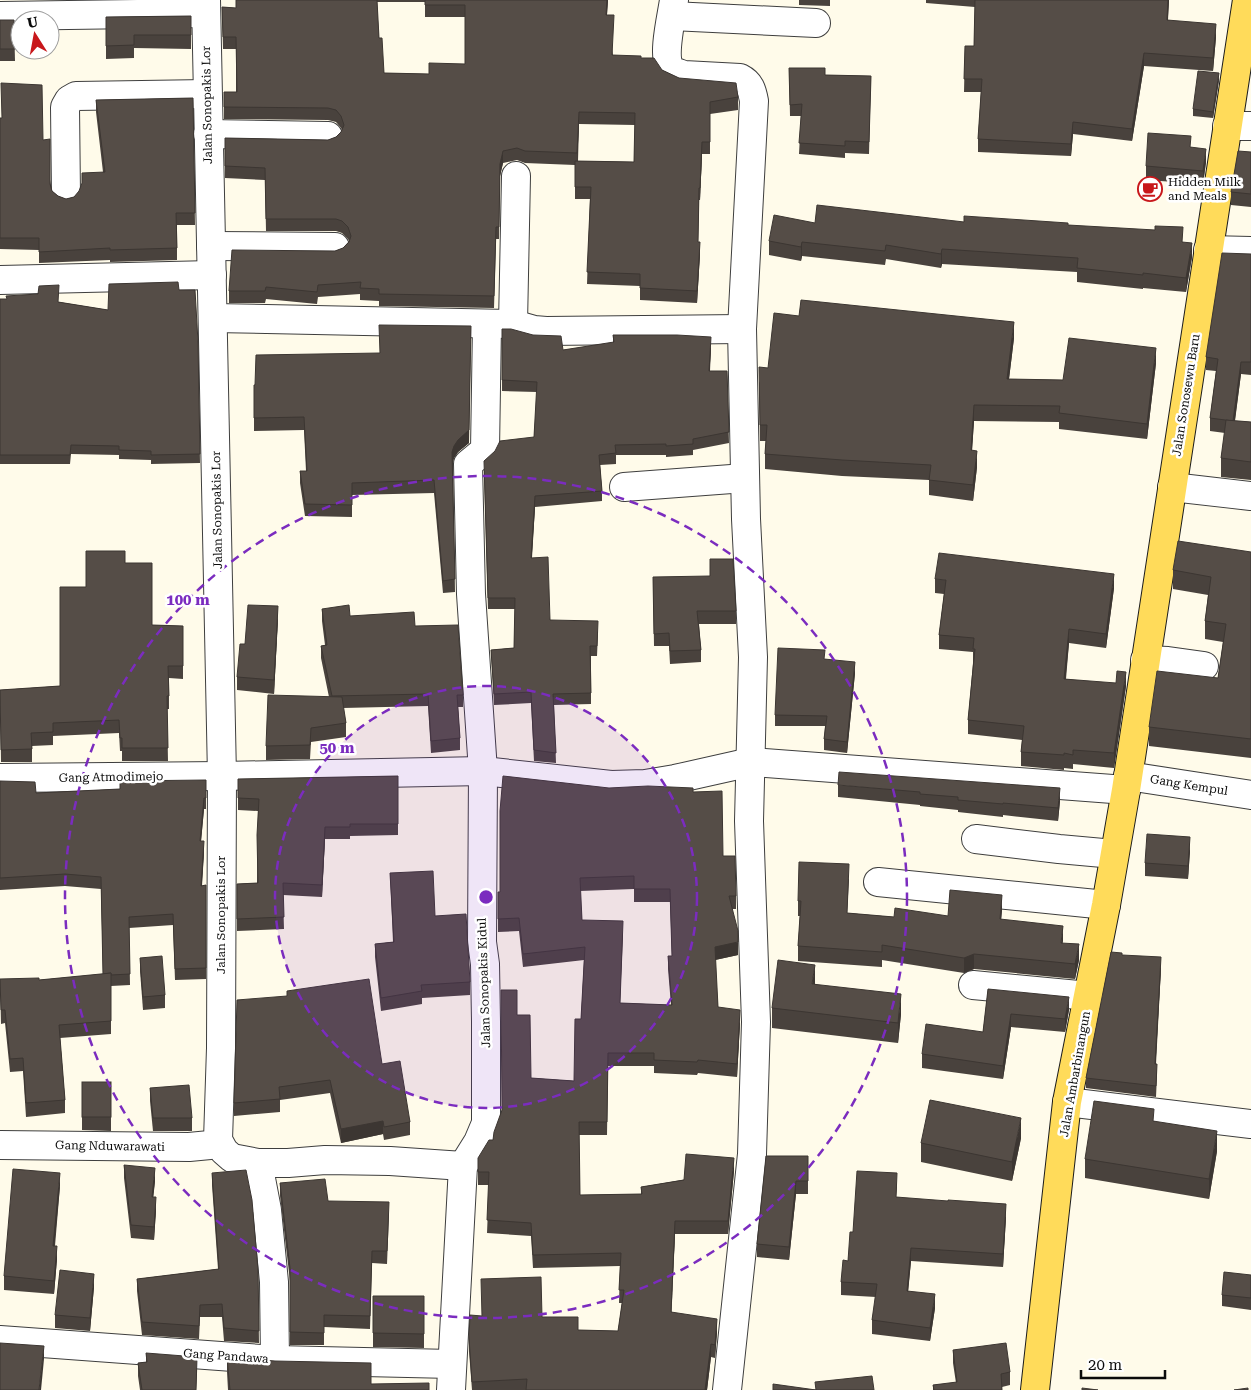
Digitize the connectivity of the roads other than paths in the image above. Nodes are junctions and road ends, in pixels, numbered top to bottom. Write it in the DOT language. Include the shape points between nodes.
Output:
graph roads {
  1 [pos="1246,0"];
  2 [pos="206,6"];
  3 [pos="673,8"];
  4 [pos="0,16"];
  5 [pos="816,23"];
  6 [pos="207,94"];
  7 [pos="1239,126"];
  8 [pos="208,134"];
  9 [pos="328,136"];
  10 [pos="516,176"];
  11 [pos="66,195"];
  12 [pos="211,246"];
  13 [pos="336,247"];
  14 [pos="1208,250"];
  15 [pos="1251,251"];
  16 [pos="212,275"];
  17 [pos="0,280"];
  18 [pos="213,318"];
  19 [pos="487,324"];
  20 [pos="513,324"];
  21 [pos="742,329"];
  22 [pos="745,478"];
  23 [pos="624,487"];
  24 [pos="1172,487"];
  25 [pos="1251,496"];
  26 [pos="1145,660"];
  27 [pos="1204,666"];
  28 [pos="751,762"];
  29 [pos="483,771"];
  30 [pos="222,776"];
  31 [pos="0,778"];
  32 [pos="1127,783"];
  33 [pos="1251,795"];
  34 [pos="976,839"];
  35 [pos="1114,854"];
  36 [pos="878,882"];
  37 [pos="1106,905"];
  38 [pos="973,985"];
  39 [pos="1089,996"];
  40 [pos="1067,1102"];
  41 [pos="1251,1124"];
  42 [pos="218,1140"];
  43 [pos="0,1145"];
  44 [pos="258,1163"];
  45 [pos="463,1166"];
  46 [pos="0,1340"];
  47 [pos="275,1360"];
  48 [pos="452,1377"];
  49 [pos="727,1390"];
  50 [pos="1034,1390"];
  1 -- 7 [label="main road, Jalan Sonosewu Baru"];
  2 -- 4 [label="street"];
  2 -- 6 [label="street, Jalan Sonopakis Lor"];
  3 -- 5 [label="street"];
  3 -- 21 [label="street" via="667,60 670,68 684,75 740,78 751,88 754,101"];
  6 -- 8 [label="street, Jalan Sonopakis Lor"];
  6 -- 11 [label="street" via="76,96 69,100 66,107"];
  7 -- 14 [label="main road, Jalan Sonosewu Baru"];
  8 -- 9 [label="street"];
  8 -- 12 [label="street, Jalan Sonopakis Lor"];
  10 -- 20 [label="street"];
  12 -- 13 [label="street"];
  12 -- 16 [label="street, Jalan Sonopakis Lor"];
  14 -- 15 [label="street"];
  14 -- 24 [label="main road, Jalan Sonosewu Baru"];
  16 -- 17 [label="street"];
  16 -- 18 [label="street, Jalan Sonopakis Lor"];
  18 -- 19 [label="street"];
  18 -- 30 [label="street, Jalan Sonopakis Lor"];
  19 -- 20 [label="street"];
  19 -- 29 [label="street, Jalan Sonopakis Kidul" via="485,450 468,464 471,594"];
  20 -- 21 [label="street" via="546,331"];
  21 -- 22 [label="street"];
  22 -- 23 [label="street"];
  22 -- 28 [label="street" via="752,658"];
  24 -- 25 [label="street"];
  24 -- 26 [label="main road, Jalan Sonosewu Baru"];
  26 -- 27 [label="street"];
  26 -- 32 [label="main road, Jalan Sonosewu Baru"];
  28 -- 29 [label="street, Gang Kempul" via="645,784 611,785"];
  28 -- 32 [label="street, Gang Kempul"];
  28 -- 49 [label="street" via="749,821 756,1022 752,1154"];
  29 -- 30 [label="street"];
  29 -- 45 [label="street, Jalan Sonopakis Kidul" via="486,1123"];
  30 -- 31 [label="street, Gang Atmodimejo"];
  30 -- 42 [label="street, Jalan Sonopakis Lor"];
  32 -- 33 [label="street, Gang Kempul"];
  32 -- 35 [label="main road, Jalan Ambarbinangun"];
  34 -- 35 [label="street"];
  35 -- 37 [label="main road, Jalan Ambarbinangun"];
  36 -- 37 [label="street"];
  37 -- 39 [label="main road, Jalan Ambarbinangun"];
  38 -- 39 [label="street"];
  39 -- 40 [label="main road, Jalan Ambarbinangun"];
  40 -- 41 [label="street"];
  40 -- 50 [label="main road, Jalan Ambarbinangun"];
  42 -- 43 [label="street, Gang Nduwarawati" via="210,1145 189,1147"];
  42 -- 44 [label="street" via="232,1158"];
  44 -- 45 [label="street" via="325,1160"];
  44 -- 47 [label="street" via="267,1210 273,1273"];
  45 -- 48 [label="street, Jalan Sonopakis Kidul"];
  46 -- 47 [label="street, Gang Pandawa"];
  47 -- 48 [label="street, Gang Pandawa"];
}
